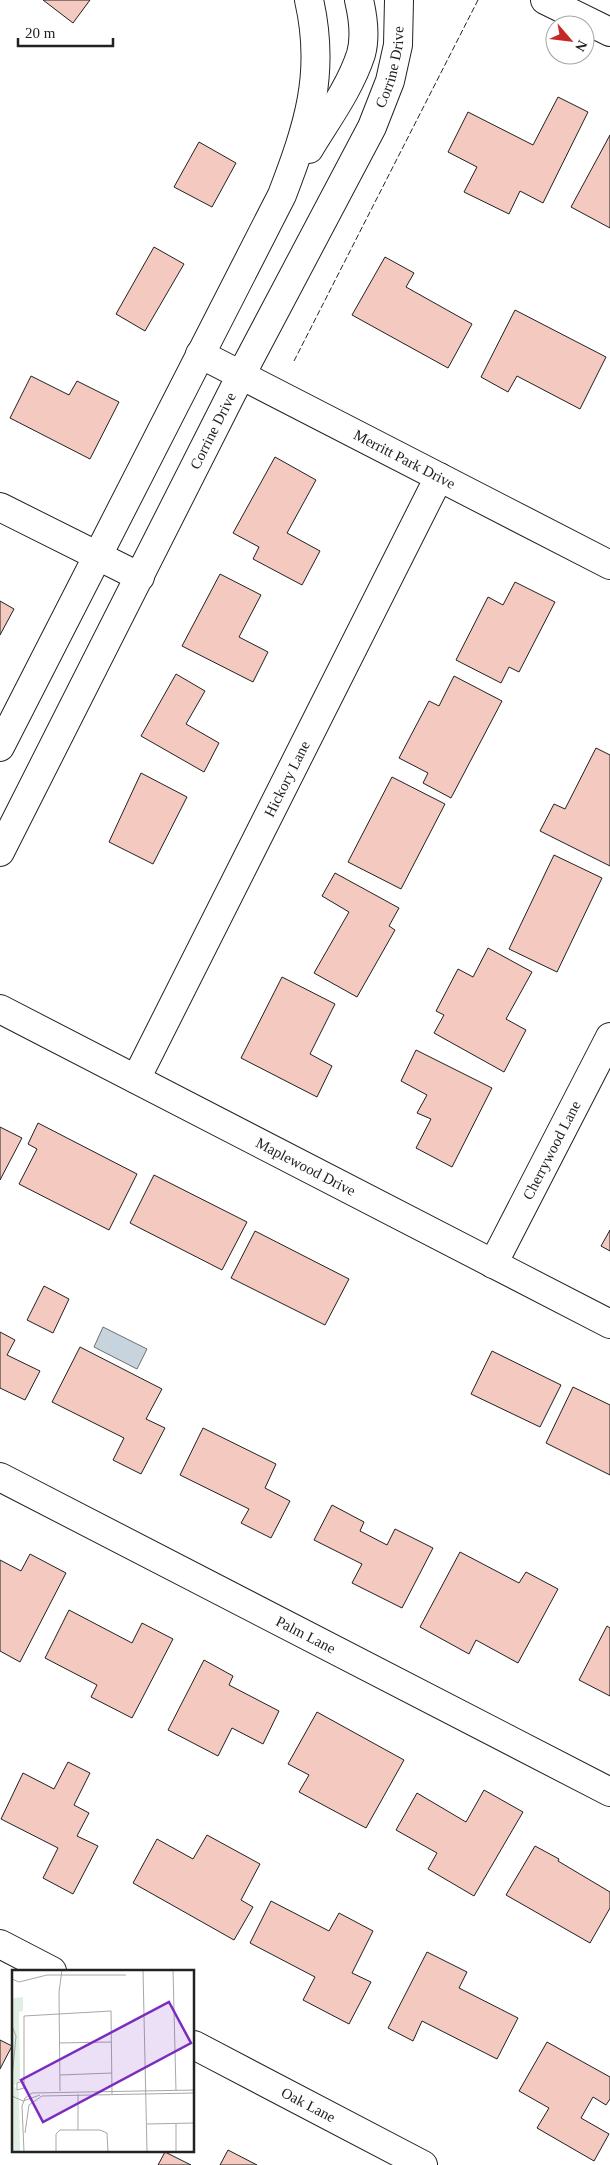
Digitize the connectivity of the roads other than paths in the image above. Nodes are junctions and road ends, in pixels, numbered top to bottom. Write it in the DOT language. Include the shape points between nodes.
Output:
graph roads {
  1 [pos="309,0"];
  2 [pos="359,0"];
  3 [pos="399,0"];
  4 [pos="545,0"];
  5 [pos="586,9"];
  6 [pos="610,32"];
  7 [pos="282,195"];
  8 [pos="200,354"];
  9 [pos="241,375"];
  10 [pos="439,477"];
  11 [pos="0,507"];
  12 [pos="97,556"];
  13 [pos="610,566"];
  14 [pos="140,577"];
  15 [pos="0,747"];
  16 [pos="0,852"];
  17 [pos="0,1009"];
  18 [pos="610,1037"];
  19 [pos="136,1080"];
  20 [pos="493,1264"];
  21 [pos="610,1324"];
  22 [pos="0,1477"];
  23 [pos="610,1792"];
  24 [pos="0,1944"];
  25 [pos="50,1970"];
  26 [pos="195,2046"];
  27 [pos="423,2165"];
  1 -- 7 [label="street" via="316,55 315,90 301,146"];
  2 -- 7 [label="street" via="364,24 361,53 348,82"];
  3 -- 9 [label="street, Corrine Drive" via="398,45 390,81 372,127"];
  4 -- 5 [label="street"];
  5 -- 6 [label="street"];
  7 -- 8 [label="street"];
  8 -- 9 [label="street, Merritt Park Drive"];
  8 -- 12 [label="street"];
  9 -- 10 [label="street, Merritt Park Drive"];
  9 -- 14 [label="street, Corrine Drive"];
  10 -- 13 [label="street, Merritt Park Drive"];
  10 -- 19 [label="street, Hickory Lane"];
  11 -- 12 [label="street"];
  12 -- 14 [label="street"];
  12 -- 15 [label="street"];
  14 -- 16 [label="street, Corrine Drive"];
  17 -- 19 [label="street, Maplewood Drive"];
  18 -- 20 [label="street, Cherrywood Lane"];
  19 -- 20 [label="street, Maplewood Drive"];
  20 -- 21 [label="street, Maplewood Drive"];
  22 -- 23 [label="street, Palm Lane"];
  24 -- 25 [label="street"];
  26 -- 27 [label="street, Oak Lane"];
}
